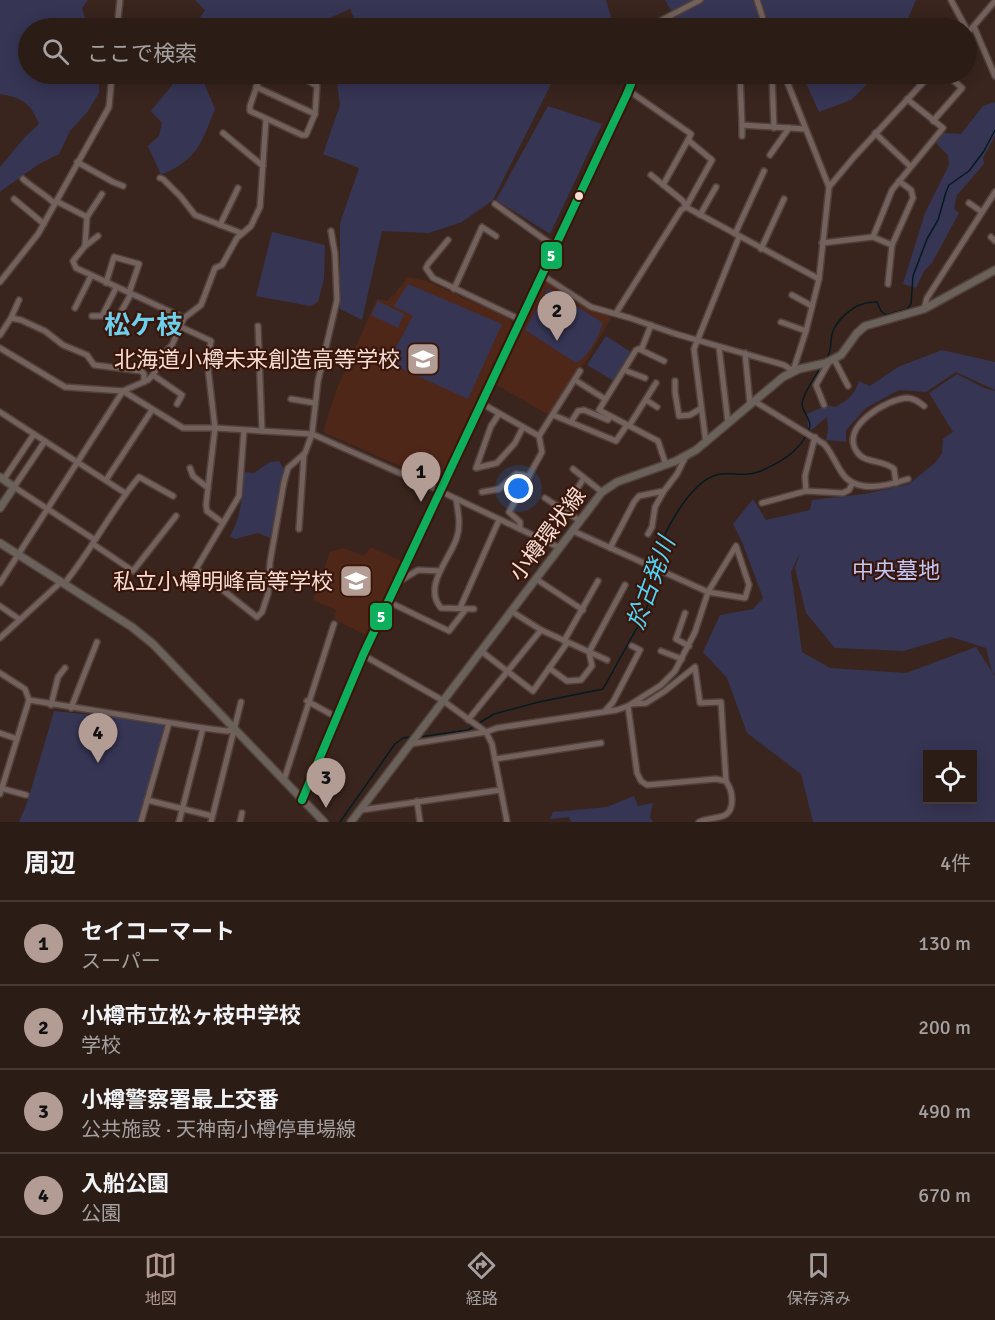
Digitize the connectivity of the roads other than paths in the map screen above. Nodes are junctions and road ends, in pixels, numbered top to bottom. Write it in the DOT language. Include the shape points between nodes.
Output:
graph roads {
  1 [pos="120,0"];
  2 [pos="757,0"];
  3 [pos="951,0"];
  4 [pos="697,1"];
  5 [pos="994,5"];
  6 [pos="118,18"];
  7 [pos="666,18"];
  8 [pos="763,18"];
  9 [pos="960,18"];
  10 [pos="977,25"];
  11 [pos="977,32"];
  12 [pos="995,76"];
  13 [pos="111,84"];
  14 [pos="257,84"];
  15 [pos="314,84"];
  16 [pos="631,84"];
  17 [pos="740,84"];
  18 [pos="772,84"];
  19 [pos="788,84"];
  20 [pos="921,84"];
  21 [pos="957,84"];
  22 [pos="256,87"];
  23 [pos="628,90"];
  24 [pos="907,99"];
  25 [pos="315,114"];
  26 [pos="266,119"];
  27 [pos="933,121"];
  28 [pos="742,125"];
  29 [pos="774,128"];
  30 [pos="789,128"];
  31 [pos="805,129"];
  32 [pos="223,133"];
  33 [pos="875,133"];
  34 [pos="742,136"];
  35 [pos="688,140"];
  36 [pos="770,155"];
  37 [pos="77,162"];
  38 [pos="263,166"];
  39 [pos="910,166"];
  40 [pos="764,171"];
  41 [pos="651,175"];
  42 [pos="160,178"];
  43 [pos="23,179"];
  44 [pos="899,181"];
  45 [pos="663,185"];
  46 [pos="123,186"];
  47 [pos="716,187"];
  48 [pos="829,187"];
  49 [pos="238,188"];
  50 [pos="102,194"];
  51 [pos="994,196"];
  52 [pos="14,199"];
  53 [pos="784,199"];
  54 [pos="56,202"];
  55 [pos="969,203"];
  56 [pos="495,204"];
  57 [pos="686,207"];
  58 [pos="982,212"];
  59 [pos="700,214"];
  60 [pos="87,217"];
  61 [pos="44,225"];
  62 [pos="220,225"];
  63 [pos="331,231"];
  64 [pos="241,233"];
  65 [pos="98,236"];
  66 [pos="496,236"];
  67 [pos="737,236"];
  68 [pos="873,237"];
  69 [pos="448,240"];
  70 [pos="822,243"];
  71 [pos="892,245"];
  72 [pos="86,246"];
  73 [pos="555,247"];
  74 [pos="761,249"];
  75 [pos="995,270"];
  76 [pos="542,275"];
  77 [pos="91,276"];
  78 [pos="819,279"];
  79 [pos="0,282"];
  80 [pos="106,283"];
  81 [pos="888,284"];
  82 [pos="116,288"];
  83 [pos="454,289"];
  84 [pos="130,294"];
  85 [pos="792,295"];
  86 [pos="19,300"];
  87 [pos="812,306"];
  88 [pos="75,308"];
  89 [pos="924,309"];
  90 [pos="616,314"];
  91 [pos="92,316"];
  92 [pos="118,317"];
  93 [pos="11,318"];
  94 [pos="184,318"];
  95 [pos="520,320"];
  96 [pos="781,322"];
  97 [pos="651,325"];
  98 [pos="258,326"];
  99 [pos="181,327"];
  100 [pos="806,331"];
  101 [pos="0,335"];
  102 [pos="697,340"];
  103 [pos="719,346"];
  104 [pos="0,348"];
  105 [pos="639,349"];
  106 [pos="745,353"];
  107 [pos="664,361"];
  108 [pos="830,361"];
  109 [pos="624,370"];
  110 [pos="580,371"];
  111 [pos="793,371"];
  112 [pos="153,375"];
  113 [pos="645,378"];
  114 [pos="575,380"];
  115 [pos="675,381"];
  116 [pos="144,382"];
  117 [pos="656,383"];
  118 [pos="848,386"];
  119 [pos="123,392"];
  120 [pos="291,399"];
  121 [pos="605,399"];
  122 [pos="646,400"];
  123 [pos="752,402"];
  124 [pos="315,403"];
  125 [pos="482,403"];
  126 [pos="177,404"];
  127 [pos="824,405"];
  128 [pos="924,406"];
  129 [pos="657,407"];
  130 [pos="700,409"];
  131 [pos="152,410"];
  132 [pos="0,412"];
  133 [pos="499,414"];
  134 [pos="553,415"];
  135 [pos="610,416"];
  136 [pos="571,422"];
  137 [pos="728,423"];
  138 [pos="628,426"];
  139 [pos="524,427"];
  140 [pos="215,428"];
  141 [pos="244,430"];
  142 [pos="261,431"];
  143 [pos="34,434"];
  144 [pos="312,434"];
  145 [pos="539,436"];
  146 [pos="814,437"];
  147 [pos="45,441"];
  148 [pos="706,443"];
  149 [pos="304,454"];
  150 [pos="686,456"];
  151 [pos="78,462"];
  152 [pos="666,465"];
  153 [pos="190,468"];
  154 [pos="573,469"];
  155 [pos="529,476"];
  156 [pos="584,478"];
  157 [pos="908,479"];
  158 [pos="106,480"];
  159 [pos="1,481"];
  160 [pos="896,483"];
  161 [pos="852,484"];
  162 [pos="14,487"];
  163 [pos="208,488"];
  164 [pos="441,491"];
  165 [pos="664,491"];
  166 [pos="806,491"];
  167 [pos="482,492"];
  168 [pos="602,492"];
  169 [pos="125,493"];
  170 [pos="173,496"];
  171 [pos="545,498"];
  172 [pos="456,499"];
  173 [pos="762,503"];
  174 [pos="0,508"];
  175 [pos="48,509"];
  176 [pos="564,509"];
  177 [pos="176,516"];
  178 [pos="499,520"];
  179 [pos="580,520"];
  180 [pos="223,523"];
  181 [pos="299,529"];
  182 [pos="520,529"];
  183 [pos="573,531"];
  184 [pos="648,534"];
  185 [pos="94,542"];
  186 [pos="0,543"];
  187 [pos="560,548"];
  188 [pos="610,548"];
  189 [pos="18,554"];
  190 [pos="440,571"];
  191 [pos="536,579"];
  192 [pos="398,581"];
  193 [pos="598,581"];
  194 [pos="0,583"];
  195 [pos="63,583"];
  196 [pos="625,585"];
  197 [pos="708,592"];
  198 [pos="389,602"];
  199 [pos="0,606"];
  200 [pos="463,608"];
  201 [pos="474,609"];
  202 [pos="583,610"];
  203 [pos="511,612"];
  204 [pos="685,613"];
  205 [pos="19,619"];
  206 [pos="334,624"];
  207 [pos="541,630"];
  208 [pos="0,638"];
  209 [pos="97,642"];
  210 [pos="565,642"];
  211 [pos="632,646"];
  212 [pos="689,646"];
  213 [pos="480,651"];
  214 [pos="661,651"];
  215 [pos="589,652"];
  216 [pos="363,655"];
  217 [pos="682,659"];
  218 [pos="607,660"];
  219 [pos="65,668"];
  220 [pos="549,668"];
  221 [pos="507,671"];
  222 [pos="0,673"];
  223 [pos="29,700"];
  224 [pos="442,700"];
  225 [pos="307,701"];
  226 [pos="241,702"];
  227 [pos="51,705"];
  228 [pos="629,705"];
  229 [pos="71,708"];
  230 [pos="606,711"];
  231 [pos="336,717"];
  232 [pos="468,720"];
  233 [pos="169,723"];
  234 [pos="202,728"];
  235 [pos="235,729"];
  236 [pos="483,731"];
  237 [pos="0,733"];
  238 [pos="17,739"];
  239 [pos="412,742"];
  240 [pos="601,743"];
  241 [pos="495,759"];
  242 [pos="284,780"];
  243 [pos="726,781"];
  244 [pos="1,790"];
  245 [pos="500,790"];
  246 [pos="26,795"];
  247 [pos="147,800"];
  248 [pos="302,800"];
  249 [pos="417,801"];
  250 [pos="182,808"];
  251 [pos="361,810"];
  252 [pos="242,813"];
  253 [pos="211,819"];
  254 [pos="141,822"];
  255 [pos="178,822"];
  256 [pos="240,822"];
  257 [pos="324,822"];
  258 [pos="351,822"];
  259 [pos="420,822"];
  260 [pos="507,822"];
  261 [pos="699,822"];
  1 -- 6 [label="street"];
  2 -- 8 [label="street"];
  3 -- 9 [label="street"];
  4 -- 7 [label="street"];
  5 -- 10 [label="street"];
  11 -- 12 [label="street"];
  13 -- 37 [label="street" via="109,107"];
  14 -- 22 [label="street"];
  15 -- 25 [label="street" via="317,86"];
  16 -- 23 [label="street"];
  17 -- 28 [label="street"];
  18 -- 29 [label="street"];
  19 -- 31 [label="street"];
  20 -- 24 [label="street"];
  21 -- 27 [label="street" via="962,88"];
  22 -- 25 [label="street"];
  22 -- 26 [label="street" via="250,111"];
  23 -- 35 [label="street" via="691,134"];
  23 -- 73 [label="street"];
  24 -- 27 [label="street"];
  24 -- 33 [label="street"];
  25 -- 26 [label="street" via="306,135"];
  26 -- 38 [label="street"];
  27 -- 39 [label="street" via="943,128"];
  28 -- 29 [label="street"];
  28 -- 34 [label="street"];
  29 -- 30 [label="street"];
  30 -- 31 [label="street"];
  30 -- 36 [label="street"];
  31 -- 48 [label="street"];
  32 -- 38 [label="street"];
  33 -- 39 [label="street"];
  33 -- 48 [label="street"];
  35 -- 45 [label="street"];
  35 -- 57 [label="street" via="712,159"];
  37 -- 46 [label="street"];
  37 -- 54 [label="street"];
  38 -- 64 [label="street" via="260,207 250,226"];
  39 -- 44 [label="street"];
  40 -- 67 [label="street"];
  41 -- 45 [label="street"];
  42 -- 62 [label="street" via="195,215"];
  43 -- 54 [label="street"];
  44 -- 68 [label="street"];
  44 -- 71 [label="street" via="911,190 913,198"];
  45 -- 57 [label="street"];
  47 -- 59 [label="street"];
  48 -- 70 [label="street"];
  49 -- 62 [label="street"];
  50 -- 60 [label="street"];
  51 -- 58 [label="street"];
  52 -- 61 [label="street"];
  53 -- 74 [label="street"];
  54 -- 60 [label="street"];
  54 -- 61 [label="street"];
  55 -- 58 [label="street"];
  56 -- 73 [label="street"];
  57 -- 59 [label="street"];
  57 -- 90 [label="street"];
  58 -- 89 [label="street" via="927,298"];
  59 -- 67 [label="street"];
  60 -- 72 [label="street"];
  61 -- 79 [label="street"];
  62 -- 64 [label="street"];
  63 -- 124 [label="street" via="337,300"];
  64 -- 94 [label="street" via="222,265 215,268 201,304"];
  65 -- 72 [label="street"];
  66 -- 83 [label="street" via="482,228"];
  67 -- 74 [label="street"];
  67 -- 102 [label="street"];
  68 -- 70 [label="street"];
  68 -- 71 [label="street"];
  69 -- 83 [label="street" via="426,268 433,278"];
  70 -- 78 [label="street"];
  71 -- 81 [label="street"];
  72 -- 77 [label="street" via="73,261 76,268"];
  73 -- 76 [label="street"];
  74 -- 78 [label="street"];
  75 -- 89 [label="main road"];
  76 -- 90 [label="street" via="591,307"];
  76 -- 95 [label="street"];
  77 -- 80 [label="street"];
  77 -- 88 [label="street"];
  78 -- 87 [label="street"];
  80 -- 82 [label="street"];
  80 -- 84 [label="street" via="114,257 139,264"];
  82 -- 84 [label="street"];
  82 -- 91 [label="street" via="102,316"];
  83 -- 95 [label="street"];
  84 -- 92 [label="street"];
  84 -- 94 [label="street"];
  85 -- 87 [label="street"];
  86 -- 93 [label="street"];
  87 -- 100 [label="street"];
  89 -- 108 [label="main road" via="865,326"];
  90 -- 97 [label="street"];
  93 -- 101 [label="street"];
  93 -- 116 [label="street" via="45,331 87,356 94,365 141,371"];
  94 -- 99 [label="street"];
  95 -- 125 [label="street"];
  96 -- 100 [label="street"];
  97 -- 102 [label="street"];
  97 -- 105 [label="street"];
  98 -- 142 [label="street"];
  99 -- 112 [label="street"];
  99 -- 140 [label="street" via="211,341 207,360"];
  100 -- 111 [label="street"];
  102 -- 103 [label="street"];
  102 -- 130 [label="street" via="694,349"];
  103 -- 106 [label="street"];
  103 -- 137 [label="street"];
  104 -- 119 [label="street" via="65,387"];
  105 -- 107 [label="street"];
  105 -- 109 [label="street"];
  106 -- 111 [label="street" via="784,364"];
  106 -- 123 [label="street"];
  108 -- 111 [label="main road, 小樽環状線"];
  108 -- 118 [label="street"];
  108 -- 127 [label="street" via="816,385"];
  109 -- 113 [label="street"];
  109 -- 121 [label="street"];
  110 -- 114 [label="street"];
  111 -- 123 [label="main road, 小樽環状線"];
  112 -- 116 [label="street"];
  112 -- 126 [label="street" via="182,395"];
  114 -- 121 [label="street"];
  114 -- 134 [label="street"];
  115 -- 130 [label="street" via="679,416"];
  116 -- 119 [label="street"];
  117 -- 122 [label="street"];
  119 -- 131 [label="street"];
  119 -- 151 [label="street"];
  120 -- 124 [label="street"];
  121 -- 135 [label="street" via="599,410"];
  122 -- 129 [label="street"];
  122 -- 138 [label="street"];
  123 -- 137 [label="main road, 小樽環状線"];
  123 -- 146 [label="street"];
  124 -- 144 [label="street"];
  125 -- 133 [label="street"];
  125 -- 164 [label="street"];
  128 -- 160 [label="street" via="914,399 900,400 868,416 855,430 853,446 857,452 867,460 889,464"];
  130 -- 148 [label="street"];
  131 -- 140 [label="street" via="183,428"];
  131 -- 158 [label="street"];
  132 -- 143 [label="street"];
  133 -- 139 [label="street"];
  133 -- 139 [label="street" via="476,468 497,463"];
  134 -- 136 [label="street"];
  134 -- 145 [label="street"];
  135 -- 136 [label="street" via="608,420 584,410 578,411"];
  135 -- 138 [label="street"];
  136 -- 138 [label="street" via="616,441"];
  137 -- 148 [label="main road, 小樽環状線"];
  138 -- 152 [label="street" via="658,441"];
  139 -- 145 [label="street"];
  140 -- 141 [label="street"];
  140 -- 163 [label="street"];
  141 -- 142 [label="street"];
  141 -- 180 [label="street" via="239,496"];
  142 -- 144 [label="street"];
  143 -- 147 [label="street"];
  143 -- 159 [label="street"];
  144 -- 149 [label="street"];
  144 -- 164 [label="street"];
  145 -- 155 [label="street" via="542,452"];
  146 -- 161 [label="street" via="831,452"];
  146 -- 166 [label="street" via="805,476"];
  147 -- 151 [label="street"];
  147 -- 162 [label="street"];
  148 -- 150 [label="main road, 小樽環状線"];
  149 -- 180 [label="street" via="288,468 268,594 257,617 196,569"];
  149 -- 181 [label="street"];
  150 -- 152 [label="main road, 小樽環状線"];
  150 -- 165 [label="street"];
  151 -- 158 [label="street"];
  151 -- 175 [label="street"];
  152 -- 168 [label="main road, 小樽環状線" via="617,482"];
  153 -- 163 [label="street" via="193,476"];
  154 -- 156 [label="street"];
  155 -- 167 [label="street" via="516,474 499,489"];
  155 -- 182 [label="street" via="509,512 520,522"];
  156 -- 168 [label="street"];
  156 -- 176 [label="street"];
  157 -- 160 [label="street"];
  158 -- 169 [label="street"];
  159 -- 162 [label="main road"];
  160 -- 161 [label="street" via="862,487"];
  161 -- 166 [label="street" via="843,493"];
  162 -- 174 [label="main road"];
  162 -- 175 [label="street"];
  163 -- 180 [label="street" via="207,512"];
  164 -- 172 [label="street"];
  164 -- 192 [label="street"];
  165 -- 184 [label="street"];
  165 -- 188 [label="street" via="639,496"];
  166 -- 173 [label="street"];
  168 -- 179 [label="main road, 小樽環状線"];
  169 -- 170 [label="street" via="139,477"];
  169 -- 185 [label="street"];
  171 -- 176 [label="street"];
  172 -- 178 [label="street"];
  172 -- 190 [label="street" via="460,523 457,539"];
  175 -- 185 [label="street"];
  175 -- 189 [label="street"];
  176 -- 179 [label="street"];
  177 -- 185 [label="street" via="133,571"];
  178 -- 182 [label="street"];
  178 -- 200 [label="street"];
  179 -- 183 [label="main road, 小樽環状線"];
  182 -- 187 [label="street"];
  183 -- 187 [label="main road, 小樽環状線"];
  183 -- 188 [label="street"];
  185 -- 195 [label="street"];
  186 -- 189 [label="main road"];
  187 -- 191 [label="main road, 小樽環状線"];
  188 -- 197 [label="street"];
  189 -- 194 [label="street"];
  189 -- 195 [label="main road"];
  190 -- 192 [label="street" via="418,570"];
  190 -- 200 [label="street" via="436,584 438,605"];
  191 -- 202 [label="street"];
  191 -- 203 [label="main road, 小樽環状線"];
  192 -- 198 [label="street"];
  193 -- 202 [label="street"];
  195 -- 205 [label="street"];
  195 -- 235 [label="main road" via="153,644"];
  196 -- 215 [label="street"];
  197 -- 197 [label="street" via="730,555 736,546 749,585 745,598"];
  197 -- 212 [label="street"];
  198 -- 200 [label="street" via="449,631"];
  198 -- 216 [label="street"];
  199 -- 205 [label="street"];
  200 -- 201 [label="street"];
  202 -- 210 [label="street"];
  203 -- 207 [label="street"];
  203 -- 213 [label="main road, 小樽環状線"];
  204 -- 212 [label="street" via="676,639"];
  205 -- 208 [label="street"];
  206 -- 225 [label="street"];
  207 -- 210 [label="street"];
  207 -- 221 [label="street"];
  209 -- 229 [label="street"];
  210 -- 215 [label="street"];
  210 -- 220 [label="street"];
  211 -- 230 [label="street" via="640,650"];
  212 -- 217 [label="street"];
  213 -- 221 [label="street"];
  213 -- 224 [label="main road, 小樽環状線"];
  214 -- 217 [label="street"];
  215 -- 218 [label="street"];
  215 -- 220 [label="street" via="592,666 581,680 567,681"];
  216 -- 224 [label="street"];
  216 -- 231 [label="street"];
  217 -- 228 [label="street" via="661,686"];
  219 -- 227 [label="street" via="58,677"];
  220 -- 221 [label="street" via="533,691"];
  221 -- 232 [label="street"];
  222 -- 223 [label="street" via="25,689"];
  223 -- 227 [label="street"];
  223 -- 238 [label="street"];
  224 -- 232 [label="street"];
  224 -- 239 [label="main road, 小樽環状線"];
  225 -- 231 [label="street"];
  225 -- 242 [label="street"];
  226 -- 235 [label="street"];
  227 -- 229 [label="street"];
  228 -- 230 [label="street"];
  228 -- 243 [label="street" via="641,781 647,785"];
  228 -- 243 [label="street" via="646,703 695,667 700,703 722,702"];
  229 -- 233 [label="street"];
  230 -- 236 [label="street"];
  231 -- 248 [label="street"];
  232 -- 236 [label="street"];
  233 -- 234 [label="street"];
  233 -- 247 [label="street"];
  234 -- 235 [label="street"];
  234 -- 250 [label="street"];
  235 -- 242 [label="main road"];
  235 -- 253 [label="street"];
  236 -- 239 [label="street"];
  236 -- 241 [label="street" via="492,744"];
  237 -- 238 [label="street"];
  238 -- 244 [label="street"];
  239 -- 251 [label="main road, 小樽環状線"];
  240 -- 241 [label="street"];
  241 -- 245 [label="street"];
  242 -- 248 [label="main road"];
  243 -- 261 [label="street" via="732,792 731,811"];
  244 -- 246 [label="street"];
  245 -- 249 [label="street"];
  245 -- 260 [label="street"];
  247 -- 250 [label="street"];
  247 -- 254 [label="street"];
  248 -- 257 [label="main road"];
  249 -- 251 [label="street"];
  249 -- 259 [label="street"];
  250 -- 253 [label="street"];
  250 -- 255 [label="street"];
  251 -- 258 [label="main road, 小樽環状線"];
  252 -- 256 [label="street"];
}
